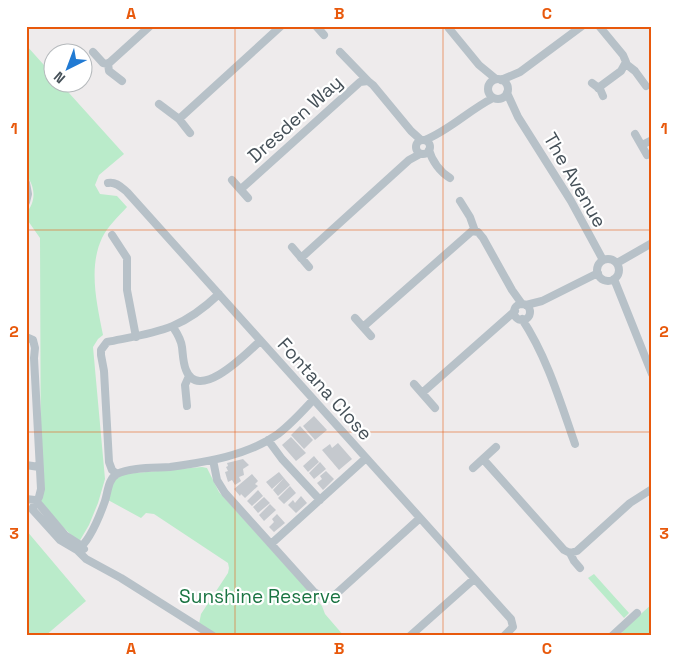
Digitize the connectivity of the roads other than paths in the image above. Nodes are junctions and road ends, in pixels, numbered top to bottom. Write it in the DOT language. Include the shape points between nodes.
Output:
graph roads {
  1 [pos="150,26"];
  2 [pos="281,26"];
  3 [pos="316,26"];
  4 [pos="447,26"];
  5 [pos="576,26"];
  6 [pos="582,26"];
  7 [pos="599,26"];
  8 [pos="324,35"];
  9 [pos="566,36"];
  10 [pos="93,52"];
  11 [pos="340,52"];
  12 [pos="108,64"];
  13 [pos="626,64"];
  14 [pos="479,65"];
  15 [pos="520,72"];
  16 [pos="498,79"];
  17 [pos="122,80"];
  18 [pos="368,81"];
  19 [pos="646,86"];
  20 [pos="488,88"];
  21 [pos="507,91"];
  22 [pos="603,96"];
  23 [pos="496,99"];
  24 [pos="159,104"];
  25 [pos="475,107"];
  26 [pos="518,117"];
  27 [pos="179,119"];
  28 [pos="190,133"];
  29 [pos="634,134"];
  30 [pos="652,140"];
  31 [pos="642,145"];
  32 [pos="423,147"];
  33 [pos="647,155"];
  34 [pos="450,178"];
  35 [pos="232,180"];
  36 [pos="108,183"];
  37 [pos="26,184"];
  38 [pos="241,189"];
  39 [pos="248,198"];
  40 [pos="460,201"];
  41 [pos="26,202"];
  42 [pos="475,230"];
  43 [pos="112,236"];
  44 [pos="652,243"];
  45 [pos="292,247"];
  46 [pos="301,258"];
  47 [pos="602,260"];
  48 [pos="616,263"];
  49 [pos="309,267"];
  50 [pos="598,273"];
  51 [pos="614,279"];
  52 [pos="219,294"];
  53 [pos="522,312"];
  54 [pos="355,318"];
  55 [pos="173,326"];
  56 [pos="363,327"];
  57 [pos="26,336"];
  58 [pos="371,336"];
  59 [pos="136,337"];
  60 [pos="260,341"];
  61 [pos="26,342"];
  62 [pos="34,358"];
  63 [pos="652,374"];
  64 [pos="188,376"];
  65 [pos="414,384"];
  66 [pos="422,393"];
  67 [pos="313,400"];
  68 [pos="187,406"];
  69 [pos="436,408"];
  70 [pos="268,440"];
  71 [pos="575,444"];
  72 [pos="496,447"];
  73 [pos="366,458"];
  74 [pos="483,459"];
  75 [pos="213,460"];
  76 [pos="26,461"];
  77 [pos="39,463"];
  78 [pos="26,465"];
  79 [pos="473,468"];
  80 [pos="115,471"];
  81 [pos="652,489"];
  82 [pos="320,500"];
  83 [pos="31,503"];
  84 [pos="420,518"];
  85 [pos="271,544"];
  86 [pos="80,547"];
  87 [pos="570,553"];
  88 [pos="580,568"];
  89 [pos="474,579"];
  90 [pos="637,613"];
  91 [pos="615,635"];
  92 [pos="213,636"];
  93 [pos="410,636"];
  94 [pos="504,636"];
  1 -- 12 [label="street"];
  2 -- 27 [label="street"];
  3 -- 8 [label="street"];
  4 -- 14 [label="street"];
  5 -- 9 [label="street"];
  6 -- 9 [label="street"];
  7 -- 13 [label="street" via="623,55"];
  9 -- 15 [label="street"];
  10 -- 12 [label="street"];
  11 -- 18 [label="street"];
  12 -- 17 [label="street" via="113,76"];
  13 -- 19 [label="street"];
  13 -- 22 [label="street" via="621,71 595,85"];
  14 -- 16 [label="street"];
  14 -- 20 [label="street"];
  15 -- 16 [label="street"];
  15 -- 21 [label="street"];
  16 -- 20 [label="street"];
  16 -- 21 [label="street" via="506,83"];
  18 -- 32 [label="street, Dresden Way"];
  18 -- 38 [label="street, Dresden Way" via="360,82"];
  20 -- 23 [label="street"];
  20 -- 25 [label="street"];
  21 -- 23 [label="street" via="504,98"];
  21 -- 26 [label="street, The Avenue"];
  23 -- 25 [label="street"];
  23 -- 26 [label="street, The Avenue"];
  24 -- 27 [label="street"];
  25 -- 32 [label="street"];
  26 -- 47 [label="street, The Avenue" via="563,187"];
  27 -- 28 [label="street"];
  29 -- 31 [label="street"];
  30 -- 31 [label="street"];
  31 -- 33 [label="street"];
  32 -- 34 [label="street"];
  32 -- 46 [label="street"];
  35 -- 38 [label="street, Dresden Way"];
  36 -- 52 [label="street, Fontana Close" via="112,182 127,192"];
  37 -- 41 [label="street"];
  38 -- 39 [label="street, Dresden Way"];
  40 -- 42 [label="street"];
  42 -- 53 [label="street" via="483,238"];
  42 -- 56 [label="street" via="464,236"];
  43 -- 59 [label="street" via="127,258 127,290"];
  44 -- 48 [label="street"];
  45 -- 46 [label="street"];
  46 -- 49 [label="street"];
  47 -- 48 [label="street" via="610,259"];
  47 -- 50 [label="street"];
  48 -- 51 [label="street" via="619,270"];
  50 -- 51 [label="street" via="603,279"];
  50 -- 53 [label="street"];
  51 -- 63 [label="street"];
  52 -- 55 [label="street" via="197,313"];
  52 -- 60 [label="street, Fontana Close"];
  53 -- 66 [label="street" via="484,338"];
  53 -- 71 [label="street" via="550,374"];
  54 -- 56 [label="street"];
  55 -- 59 [label="street"];
  55 -- 64 [label="street" via="180,339"];
  56 -- 58 [label="street"];
  57 -- 62 [label="street" via="35,343"];
  59 -- 80 [label="street" via="107,342 101,350 109,451"];
  60 -- 64 [label="street" via="223,374 200,381"];
  60 -- 67 [label="street, Fontana Close"];
  61 -- 62 [label="street"];
  62 -- 77 [label="street"];
  64 -- 68 [label="street" via="184,384"];
  65 -- 66 [label="street"];
  66 -- 69 [label="street"];
  67 -- 70 [label="street" via="295,420"];
  67 -- 73 [label="street, Fontana Close"];
  70 -- 75 [label="street"];
  70 -- 82 [label="street" via="282,460"];
  72 -- 74 [label="street"];
  73 -- 82 [label="street"];
  73 -- 84 [label="street, Fontana Close"];
  74 -- 79 [label="street"];
  74 -- 87 [label="street"];
  75 -- 80 [label="street"];
  75 -- 85 [label="street" via="217,480 225,493"];
  76 -- 77 [label="street"];
  77 -- 78 [label="street"];
  77 -- 83 [label="street" via="40,478"];
  80 -- 86 [label="street" via="94,526"];
  81 -- 87 [label="street" via="630,503 577,551"];
  82 -- 85 [label="street"];
  83 -- 86 [label="street" via="64,543"];
  84 -- 85 [label="street" via="336,594 326,599 314,592"];
  84 -- 89 [label="street, Fontana Close"];
  86 -- 92 [label="street" via="86,559"];
  87 -- 88 [label="street"];
  89 -- 93 [label="street"];
  89 -- 94 [label="street, Fontana Close" via="511,619 512,628"];
  90 -- 91 [label="street"];
}
